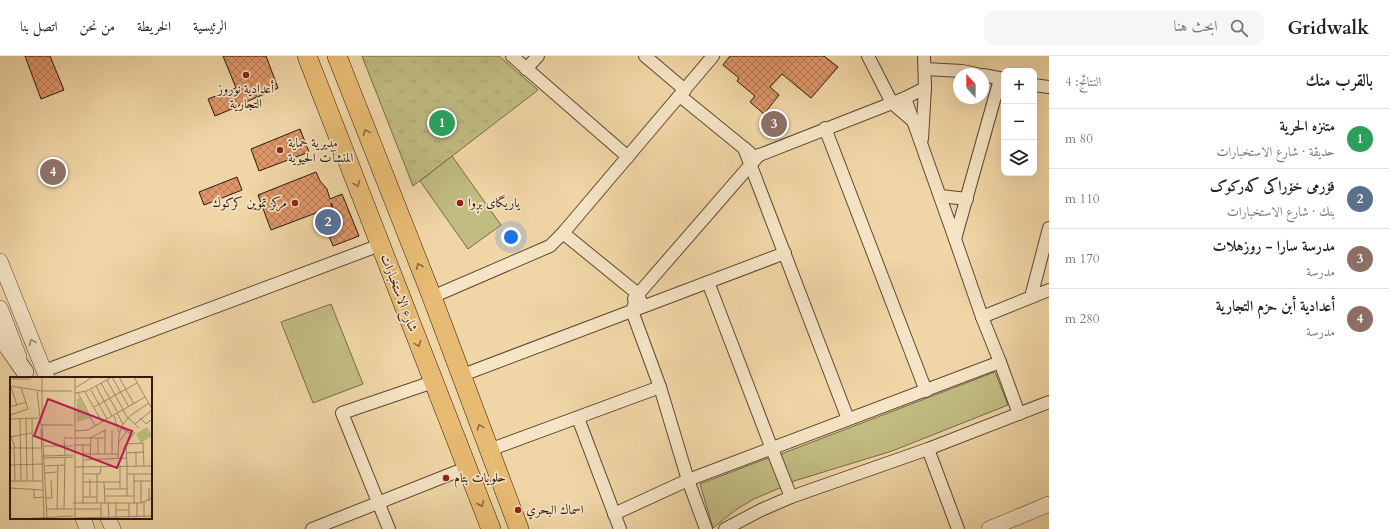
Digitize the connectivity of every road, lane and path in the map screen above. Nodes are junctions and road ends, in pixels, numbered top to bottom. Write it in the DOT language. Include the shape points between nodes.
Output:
graph roads {
  1 [pos="307,56"];
  2 [pos="337,56"];
  3 [pos="512,56"];
  4 [pos="538,56"];
  5 [pos="645,56"];
  6 [pos="713,56"];
  7 [pos="868,56"];
  8 [pos="924,56"];
  9 [pos="526,69"];
  10 [pos="925,69"];
  11 [pos="953,71"];
  12 [pos="989,76"];
  13 [pos="1001,79"];
  14 [pos="1001,82"];
  15 [pos="1037,85"];
  16 [pos="1049,87"];
  17 [pos="925,88"];
  18 [pos="682,93"];
  19 [pos="905,98"];
  20 [pos="354,100"];
  21 [pos="892,103"];
  22 [pos="328,110"];
  23 [pos="913,121"];
  24 [pos="825,128"];
  25 [pos="922,145"];
  26 [pos="628,157"];
  27 [pos="752,157"];
  28 [pos="940,196"];
  29 [pos="967,199"];
  30 [pos="1049,228"];
  31 [pos="563,233"];
  32 [pos="956,239"];
  33 [pos="380,245"];
  34 [pos="1047,247"];
  35 [pos="785,253"];
  36 [pos="0,261"];
  37 [pos="708,282"];
  38 [pos="1049,290"];
  39 [pos="638,294"];
  40 [pos="432,297"];
  41 [pos="1031,298"];
  42 [pos="644,307"];
  43 [pos="0,308"];
  44 [pos="632,311"];
  45 [pos="620,316"];
  46 [pos="982,317"];
  47 [pos="0,336"];
  48 [pos="1000,362"];
  49 [pos="45,374"];
  50 [pos="26,375"];
  51 [pos="460,376"];
  52 [pos="433,382"];
  53 [pos="660,388"];
  54 [pos="926,390"];
  55 [pos="1049,402"];
  56 [pos="1019,414"];
  57 [pos="578,418"];
  58 [pos="848,419"];
  59 [pos="772,449"];
  60 [pos="928,449"];
  61 [pos="489,450"];
  62 [pos="466,468"];
  63 [pos="688,480"];
  64 [pos="791,497"];
  65 [pos="377,503"];
  66 [pos="1049,504"];
  67 [pos="614,514"];
  68 [pos="83,519"];
  69 [pos="108,519"];
  70 [pos="87,529"];
  71 [pos="113,529"];
  72 [pos="312,529"];
  73 [pos="389,529"];
  74 [pos="491,529"];
  75 [pos="519,529"];
  76 [pos="620,529"];
  77 [pos="706,529"];
  78 [pos="725,529"];
  79 [pos="958,529"];
  80 [pos="989,529"];
  1 -- 22 [label="main road, شارع الاستخبارات"];
  2 -- 20 [label="main road"];
  3 -- 9 [label="street"];
  4 -- 9 [label="street"];
  5 -- 18 [label="street"];
  6 -- 18 [label="street"];
  7 -- 21 [label="street"];
  8 -- 10 [label="street"];
  9 -- 26 [label="street"];
  10 -- 11 [label="street"];
  10 -- 17 [label="street"];
  12 -- 13 [label="street"];
  14 -- 29 [label="street"];
  15 -- 16 [label="street"];
  17 -- 19 [label="street"];
  17 -- 25 [label="street"];
  18 -- 26 [label="street"];
  18 -- 27 [label="street"];
  19 -- 21 [label="street"];
  19 -- 23 [label="street"];
  20 -- 22 [label="main road"];
  40 -- 20 [label="main road, one-way"];
  21 -- 23 [label="street"];
  21 -- 24 [label="street"];
  22 -- 33 [label="main road, شارع الاستخبارات, one-way"];
  23 -- 25 [label="street"];
  24 -- 27 [label="street"];
  24 -- 54 [label="street"];
  25 -- 28 [label="street"];
  26 -- 31 [label="street"];
  27 -- 35 [label="street"];
  27 -- 39 [label="street"];
  28 -- 29 [label="street"];
  28 -- 32 [label="street"];
  29 -- 32 [label="street"];
  30 -- 34 [label="street"];
  31 -- 39 [label="street"];
  31 -- 40 [label="street" via="550,246"];
  32 -- 46 [label="street"];
  33 -- 49 [label="street"];
  33 -- 52 [label="main road, شارع الاستخبارات, one-way"];
  34 -- 41 [label="street"];
  35 -- 37 [label="street"];
  35 -- 58 [label="street"];
  49 -- 36 [label="street, one-way"];
  37 -- 42 [label="street"];
  37 -- 59 [label="street"];
  38 -- 41 [label="street"];
  39 -- 42 [label="street"];
  39 -- 44 [label="street"];
  39 -- 45 [label="street"];
  40 -- 51 [label="main road"];
  41 -- 46 [label="street"];
  42 -- 44 [label="street"];
  43 -- 50 [label="street"];
  44 -- 45 [label="street"];
  44 -- 53 [label="street"];
  45 -- 51 [label="street"];
  46 -- 48 [label="street"];
  47 -- 50 [label="main road"];
  48 -- 54 [label="street"];
  48 -- 56 [label="street"];
  61 -- 51 [label="main road, one-way"];
  52 -- 62 [label="main road, شارع الاستخبارات"];
  52 -- 65 [label="street" via="342,413"];
  53 -- 57 [label="street"];
  53 -- 63 [label="street"];
  54 -- 58 [label="street"];
  55 -- 56 [label="street"];
  56 -- 60 [label="street"];
  57 -- 61 [label="street"];
  57 -- 67 [label="street"];
  58 -- 59 [label="street"];
  59 -- 63 [label="street"];
  59 -- 64 [label="street"];
  60 -- 64 [label="street"];
  60 -- 79 [label="street"];
  61 -- 75 [label="main road"];
  62 -- 65 [label="street"];
  62 -- 74 [label="main road, شارع الاستخبارات, one-way"];
  63 -- 67 [label="street"];
  63 -- 77 [label="street"];
  64 -- 78 [label="street"];
  65 -- 72 [label="street"];
  65 -- 73 [label="street"];
  66 -- 80 [label="street"];
  67 -- 76 [label="street"];
  68 -- 70 [label="street"];
  69 -- 71 [label="street"];
}
